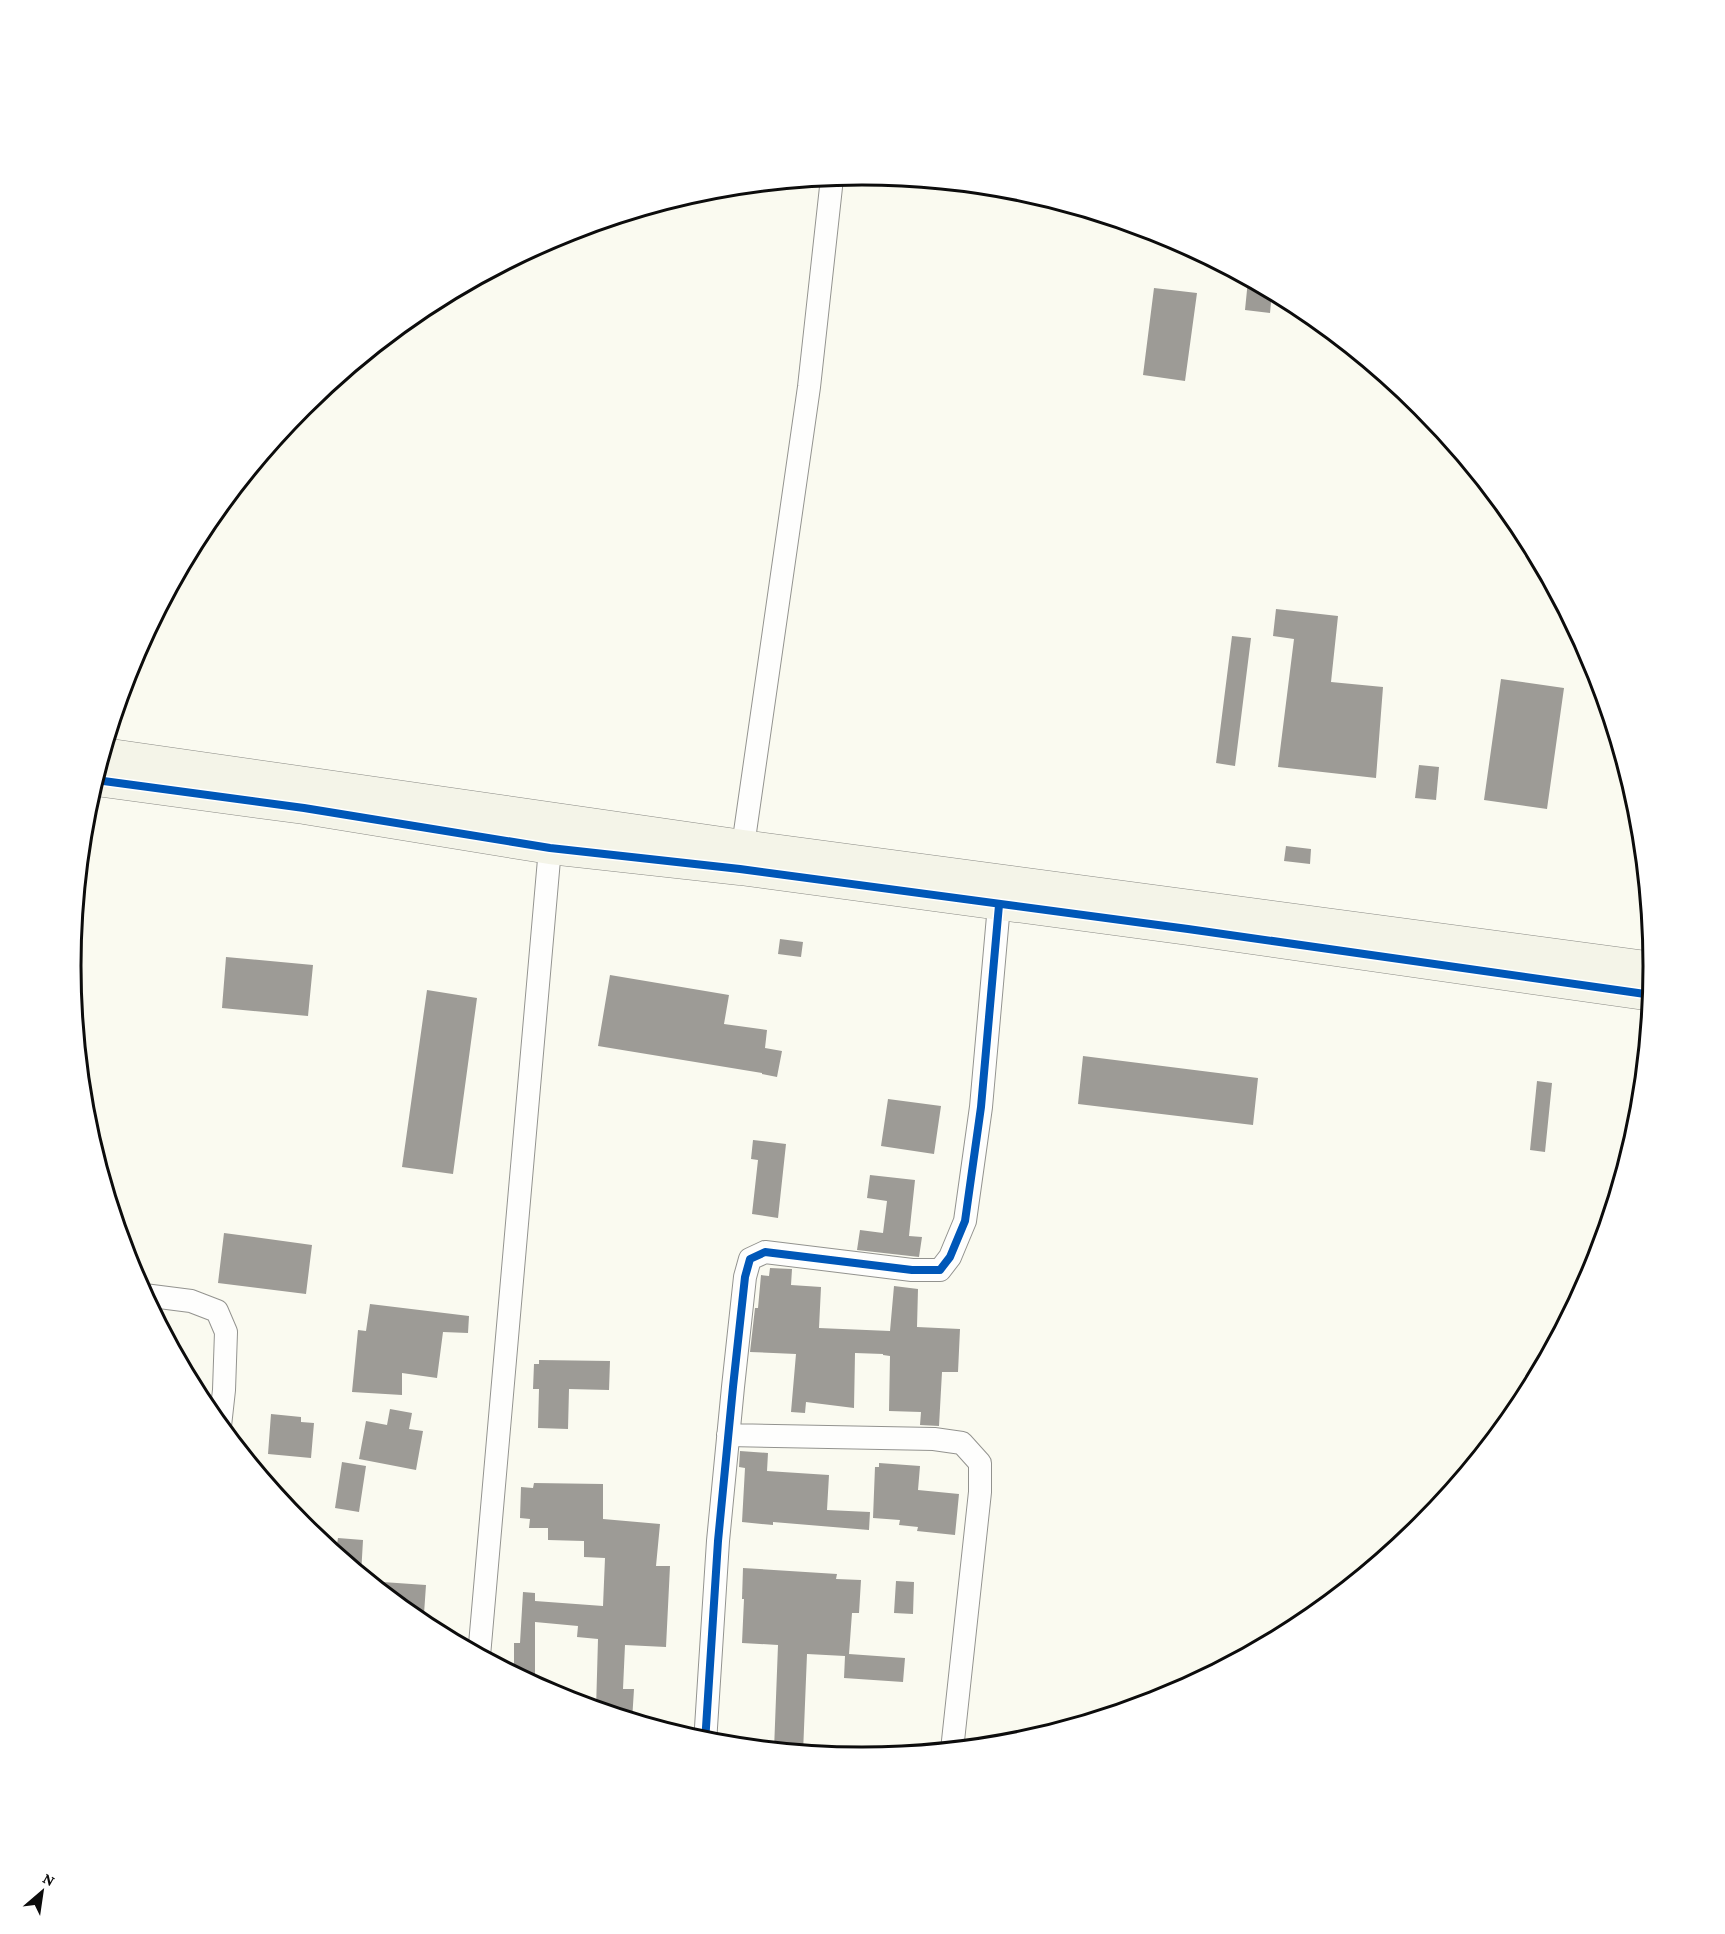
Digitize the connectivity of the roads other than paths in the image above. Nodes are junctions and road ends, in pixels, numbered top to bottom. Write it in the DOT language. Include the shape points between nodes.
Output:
graph roads {
  1 [pos="831,186"];
  2 [pos="111,755"];
  3 [pos="104,781"];
  4 [pos="743,846"];
  5 [pos="550,848"];
  6 [pos="999,905"];
  7 [pos="1644,967"];
  8 [pos="1643,994"];
  9 [pos="154,1296"];
  10 [pos="221,1413"];
  11 [pos="728,1435"];
  12 [pos="480,1648"];
  13 [pos="706,1732"];
  14 [pos="953,1743"];
  1 -- 4 [label="street" via="809,387"];
  2 -- 4 [label="street"];
  3 -- 5 [label="street"];
  4 -- 7 [label="street"];
  5 -- 6 [label="street"];
  5 -- 12 [label="street"];
  6 -- 8 [label="street"];
  6 -- 11 [label="street" via="978,1130 965,1221 950,1257 940,1270 765,1252 750,1259"];
  9 -- 10 [label="street" via="191,1301 217,1311 226,1332"];
  11 -- 13 [label="street"];
  11 -- 14 [label="street" via="934,1438 962,1443 980,1463"];
}
